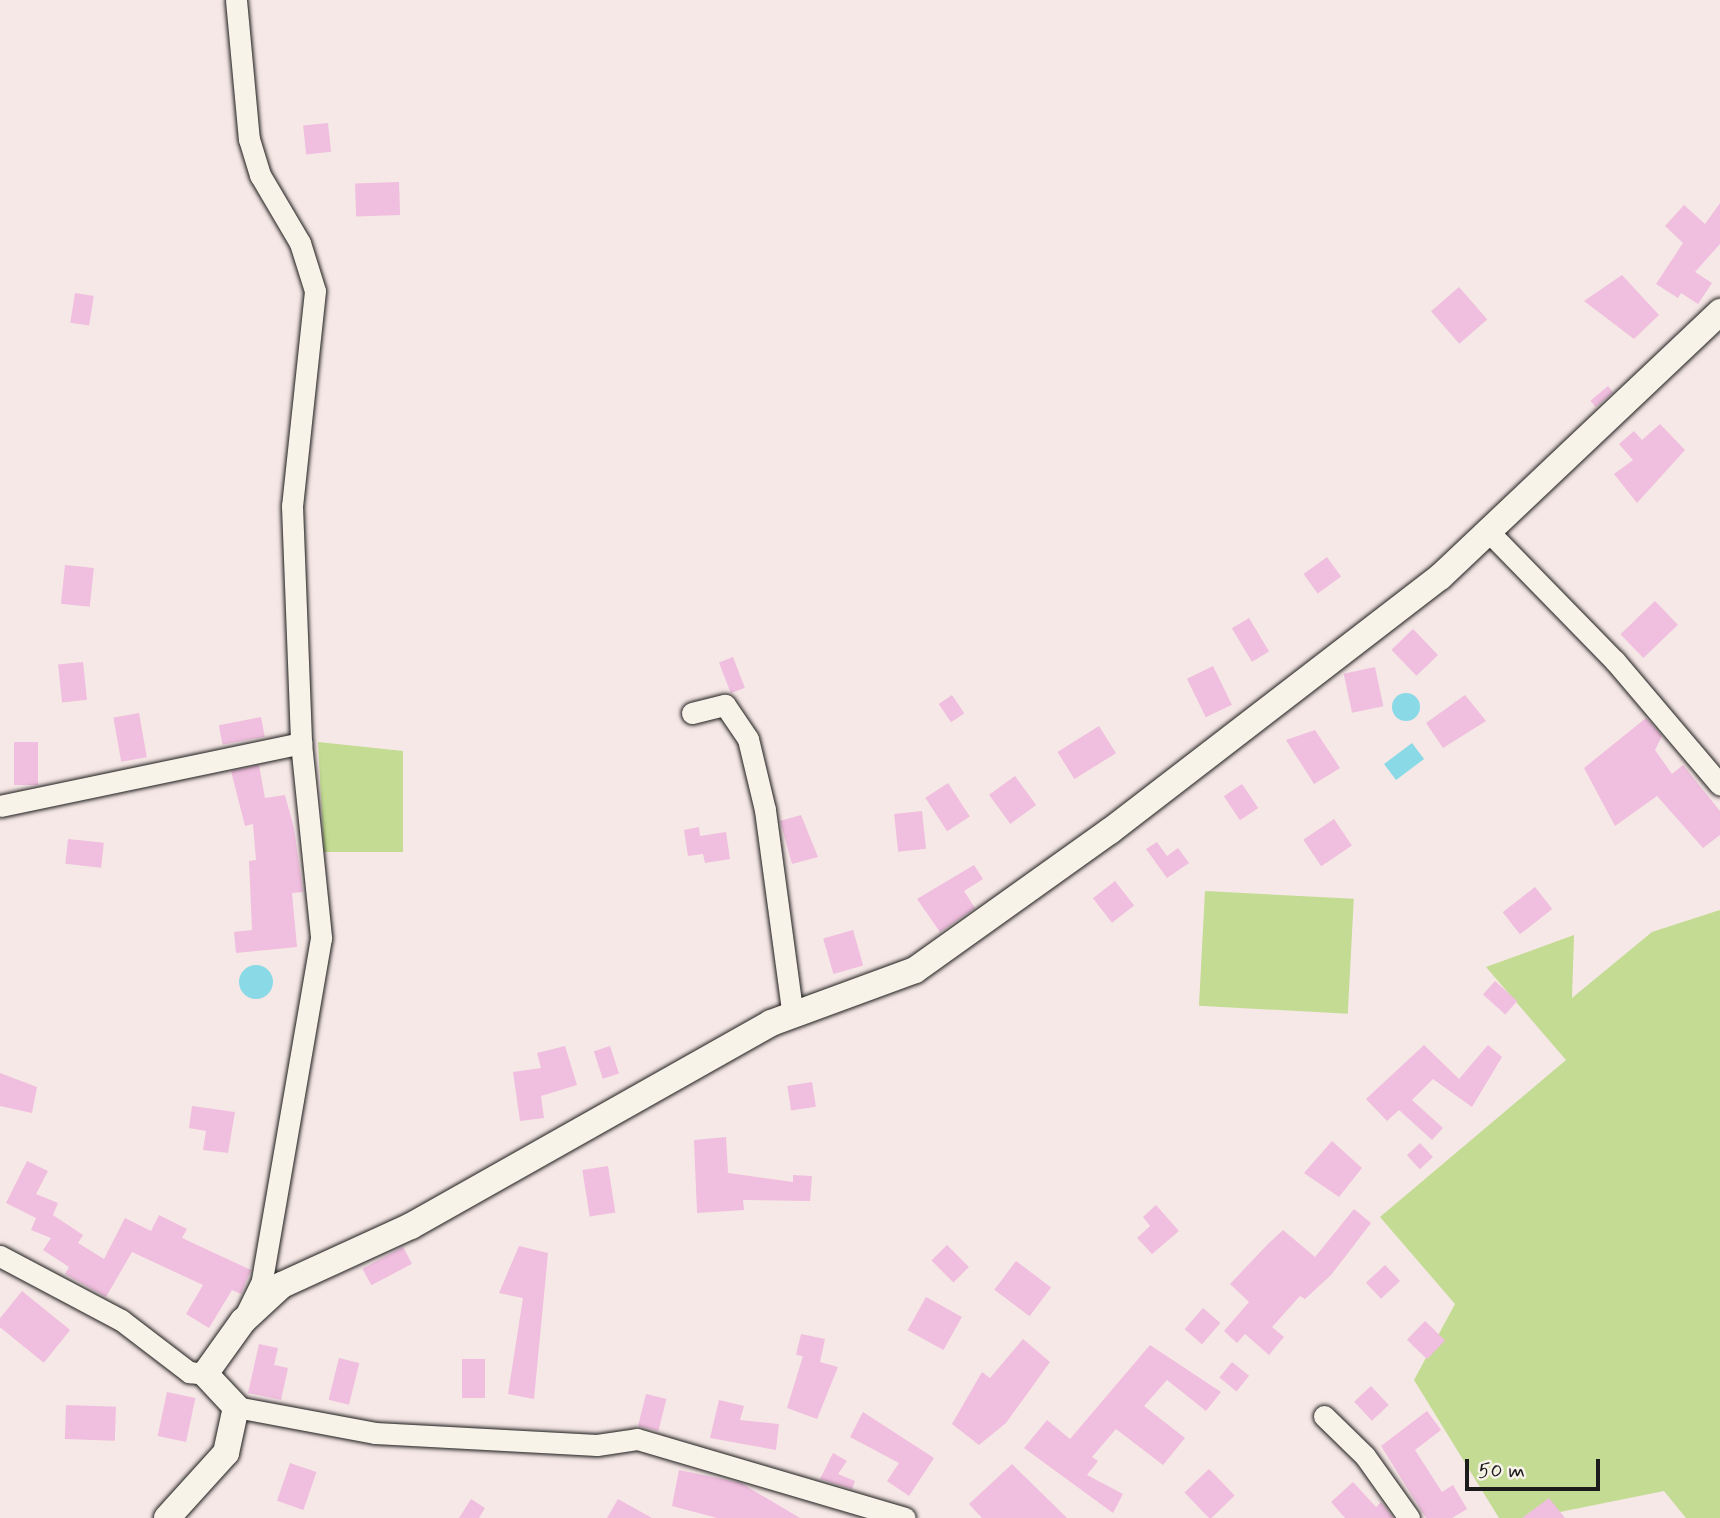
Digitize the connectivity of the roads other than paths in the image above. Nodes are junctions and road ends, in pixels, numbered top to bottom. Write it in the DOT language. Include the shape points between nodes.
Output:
graph roads {
  1 [pos="236,0"];
  2 [pos="1720,312"];
  3 [pos="1488,531"];
  4 [pos="692,713"];
  5 [pos="301,743"];
  6 [pos="1720,785"];
  7 [pos="0,806"];
  8 [pos="793,1016"];
  9 [pos="0,1256"];
  10 [pos="243,1321"];
  11 [pos="205,1374"];
  12 [pos="236,1408"];
  13 [pos="1324,1416"];
  14 [pos="167,1518"];
  15 [pos="905,1518"];
  16 [pos="1409,1518"];
  1 -- 5 [label="street" via="249,139 260,175 300,243 315,291 292,506"];
  2 -- 3 [label="street"];
  3 -- 6 [label="street" via="1615,661"];
  3 -- 8 [label="street" via="1440,577 1121,822 915,970"];
  4 -- 8 [label="street" via="725,705 748,739 765,810"];
  5 -- 7 [label="street"];
  5 -- 10 [label="street" via="321,938 262,1281"];
  8 -- 10 [label="street" via="411,1226 282,1285"];
  9 -- 11 [label="street" via="121,1320 189,1372"];
  10 -- 11 [label="street"];
  11 -- 12 [label="street"];
  12 -- 14 [label="street" via="226,1453"];
  12 -- 15 [label="street" via="375,1433 597,1445 637,1439"];
  13 -- 16 [label="street" via="1365,1456"];
}
